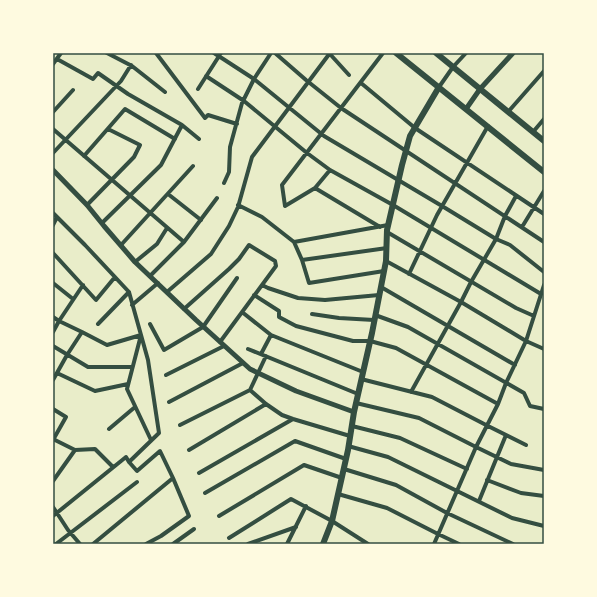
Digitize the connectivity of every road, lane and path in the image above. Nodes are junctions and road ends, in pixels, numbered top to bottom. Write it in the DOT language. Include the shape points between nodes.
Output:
graph roads {
  1 [pos="61,53"];
  2 [pos="107,53"];
  3 [pos="156,53"];
  4 [pos="214,53"];
  5 [pos="271,53"];
  6 [pos="275,53"];
  7 [pos="330,53"];
  8 [pos="383,53"];
  9 [pos="396,53"];
  10 [pos="436,53"];
  11 [pos="466,53"];
  12 [pos="513,53"];
  13 [pos="220,55"];
  14 [pos="57,59"];
  15 [pos="53,64"];
  16 [pos="131,65"];
  17 [pos="453,67"];
  18 [pos="544,71"];
  19 [pos="349,75"];
  20 [pos="206,76"];
  21 [pos="254,79"];
  22 [pos="308,82"];
  23 [pos="360,83"];
  24 [pos="117,86"];
  25 [pos="438,87"];
  26 [pos="198,89"];
  27 [pos="480,89"];
  28 [pos="73,90"];
  29 [pos="164,92"];
  30 [pos="244,101"];
  31 [pos="289,108"];
  32 [pos="342,108"];
  33 [pos="466,108"];
  34 [pos="53,112"];
  35 [pos="508,112"];
  36 [pos="544,119"];
  37 [pos="237,124"];
  38 [pos="182,125"];
  39 [pos="275,126"];
  40 [pos="488,126"];
  41 [pos="415,128"];
  42 [pos="53,129"];
  43 [pos="108,129"];
  44 [pos="533,132"];
  45 [pos="322,134"];
  46 [pos="175,139"];
  47 [pos="199,139"];
  48 [pos="65,140"];
  49 [pos="544,141"];
  50 [pos="406,151"];
  51 [pos="53,153"];
  52 [pos="307,153"];
  53 [pos="84,156"];
  54 [pos="467,163"];
  55 [pos="193,166"];
  56 [pos="53,170"];
  57 [pos="330,170"];
  58 [pos="544,172"];
  59 [pos="112,180"];
  60 [pos="399,180"];
  61 [pos="224,182"];
  62 [pos="455,183"];
  63 [pos="315,188"];
  64 [pos="544,191"];
  65 [pos="168,194"];
  66 [pos="130,196"];
  67 [pos="516,196"];
  68 [pos="217,198"];
  69 [pos="87,205"];
  70 [pos="238,205"];
  71 [pos="393,205"];
  72 [pos="442,206"];
  73 [pos="534,207"];
  74 [pos="53,213"];
  75 [pos="150,213"];
  76 [pos="544,214"];
  77 [pos="505,216"];
  78 [pos="57,217"];
  79 [pos="201,220"];
  80 [pos="102,223"];
  81 [pos="53,225"];
  82 [pos="388,225"];
  83 [pos="380,226"];
  84 [pos="522,227"];
  85 [pos="167,228"];
  86 [pos="431,228"];
  87 [pos="387,232"];
  88 [pos="496,239"];
  89 [pos="184,242"];
  90 [pos="294,242"];
  91 [pos="544,242"];
  92 [pos="121,246"];
  93 [pos="387,248"];
  94 [pos="420,251"];
  95 [pos="53,253"];
  96 [pos="302,260"];
  97 [pos="484,260"];
  98 [pos="386,261"];
  99 [pos="135,262"];
  100 [pos="384,270"];
  101 [pos="544,272"];
  102 [pos="409,274"];
  103 [pos="150,276"];
  104 [pos="115,277"];
  105 [pos="237,278"];
  106 [pos="471,282"];
  107 [pos="53,283"];
  108 [pos="158,283"];
  109 [pos="83,285"];
  110 [pos="262,285"];
  111 [pos="544,285"];
  112 [pos="381,287"];
  113 [pos="129,292"];
  114 [pos="167,292"];
  115 [pos="541,294"];
  116 [pos="254,295"];
  117 [pos="379,295"];
  118 [pos="73,299"];
  119 [pos="460,302"];
  120 [pos="132,305"];
  121 [pos="184,309"];
  122 [pos="242,312"];
  123 [pos="312,314"];
  124 [pos="534,316"];
  125 [pos="53,317"];
  126 [pos="375,318"];
  127 [pos="59,321"];
  128 [pos="98,324"];
  129 [pos="150,324"];
  130 [pos="448,325"];
  131 [pos="203,327"];
  132 [pos="53,332"];
  133 [pos="82,332"];
  134 [pos="141,335"];
  135 [pos="271,336"];
  136 [pos="370,341"];
  137 [pos="526,341"];
  138 [pos="220,342"];
  139 [pos="437,344"];
  140 [pos="53,346"];
  141 [pos="224,346"];
  142 [pos="248,349"];
  143 [pos="544,349"];
  144 [pos="67,355"];
  145 [pos="263,355"];
  146 [pos="243,363"];
  147 [pos="426,365"];
  148 [pos="515,365"];
  149 [pos="132,368"];
  150 [pos="57,373"];
  151 [pos="258,373"];
  152 [pos="166,375"];
  153 [pos="362,376"];
  154 [pos="53,380"];
  155 [pos="506,383"];
  156 [pos="128,384"];
  157 [pos="250,390"];
  158 [pos="411,392"];
  159 [pos="358,394"];
  160 [pos="169,402"];
  161 [pos="356,403"];
  162 [pos="266,404"];
  163 [pos="498,404"];
  164 [pos="135,407"];
  165 [pos="53,409"];
  166 [pos="544,409"];
  167 [pos="354,412"];
  168 [pos="293,419"];
  169 [pos="180,425"];
  170 [pos="352,426"];
  171 [pos="488,426"];
  172 [pos="109,429"];
  173 [pos="506,435"];
  174 [pos="350,436"];
  175 [pos="53,439"];
  176 [pos="151,440"];
  177 [pos="526,445"];
  178 [pos="348,446"];
  179 [pos="476,448"];
  180 [pos="75,450"];
  181 [pos="189,450"];
  182 [pos="497,457"];
  183 [pos="346,459"];
  184 [pos="129,462"];
  185 [pos="113,467"];
  186 [pos="344,469"];
  187 [pos="467,469"];
  188 [pos="544,470"];
  189 [pos="199,473"];
  190 [pos="173,478"];
  191 [pos="342,478"];
  192 [pos="487,480"];
  193 [pos="53,481"];
  194 [pos="137,482"];
  195 [pos="456,491"];
  196 [pos="205,492"];
  197 [pos="338,494"];
  198 [pos="544,496"];
  199 [pos="479,501"];
  200 [pos="306,506"];
  201 [pos="53,507"];
  202 [pos="57,513"];
  203 [pos="447,513"];
  204 [pos="53,516"];
  205 [pos="219,516"];
  206 [pos="332,521"];
  207 [pos="544,526"];
  208 [pos="296,527"];
  209 [pos="194,529"];
  210 [pos="71,533"];
  211 [pos="438,534"];
  212 [pos="229,538"];
  213 [pos="56,544"];
  214 [pos="80,544"];
  215 [pos="93,544"];
  216 [pos="146,544"];
  217 [pos="173,544"];
  218 [pos="248,544"];
  219 [pos="287,544"];
  220 [pos="323,544"];
  221 [pos="368,544"];
  222 [pos="434,544"];
  223 [pos="459,544"];
  224 [pos="513,544"];
  1 -- 14 [label="street"];
  2 -- 16 [label="street"];
  3 -- 37 [label="street" via="205,118 208,115"];
  4 -- 13 [label="street"];
  5 -- 21 [label="street"];
  6 -- 22 [label="street"];
  7 -- 19 [label="street"];
  7 -- 22 [label="street"];
  8 -- 23 [label="street"];
  9 -- 25 [label="main road"];
  10 -- 17 [label="main road"];
  11 -- 17 [label="street"];
  12 -- 27 [label="street"];
  13 -- 20 [label="street"];
  13 -- 21 [label="street"];
  14 -- 15 [label="street"];
  14 -- 24 [label="street" via="93,80 98,73"];
  16 -- 24 [label="street"];
  16 -- 29 [label="street"];
  17 -- 25 [label="street"];
  17 -- 27 [label="main road"];
  18 -- 35 [label="street"];
  20 -- 26 [label="street"];
  20 -- 30 [label="street"];
  21 -- 30 [label="street"];
  21 -- 31 [label="street"];
  22 -- 31 [label="street"];
  22 -- 32 [label="street"];
  23 -- 32 [label="street"];
  23 -- 41 [label="street"];
  24 -- 38 [label="street"];
  24 -- 48 [label="street"];
  25 -- 33 [label="main road"];
  25 -- 41 [label="main road"];
  27 -- 33 [label="street"];
  27 -- 35 [label="main road"];
  28 -- 34 [label="street"];
  30 -- 37 [label="street"];
  30 -- 39 [label="street"];
  31 -- 39 [label="street"];
  31 -- 45 [label="street"];
  32 -- 45 [label="street"];
  32 -- 50 [label="street"];
  33 -- 40 [label="main road"];
  35 -- 44 [label="main road"];
  36 -- 44 [label="street"];
  37 -- 61 [label="street" via="230,147 229,172"];
  38 -- 46 [label="street"];
  38 -- 47 [label="street"];
  39 -- 52 [label="street"];
  39 -- 70 [label="street" via="252,157"];
  40 -- 54 [label="street"];
  40 -- 58 [label="main road"];
  41 -- 50 [label="main road"];
  41 -- 54 [label="street"];
  42 -- 48 [label="street"];
  43 -- 46 [label="street" via="125,109"];
  43 -- 53 [label="street"];
  43 -- 59 [label="street" via="140,144 134,157"];
  44 -- 49 [label="main road"];
  45 -- 52 [label="street"];
  45 -- 60 [label="street"];
  46 -- 66 [label="street" via="162,165"];
  48 -- 51 [label="street"];
  48 -- 53 [label="street"];
  50 -- 60 [label="main road"];
  50 -- 62 [label="street"];
  52 -- 57 [label="street"];
  52 -- 63 [label="street" via="282,185 285,206"];
  53 -- 59 [label="street"];
  54 -- 62 [label="street"];
  54 -- 67 [label="street"];
  55 -- 65 [label="street"];
  56 -- 69 [label="street"];
  57 -- 63 [label="street"];
  57 -- 71 [label="street"];
  59 -- 66 [label="street"];
  59 -- 69 [label="street"];
  60 -- 71 [label="main road"];
  60 -- 72 [label="street"];
  62 -- 72 [label="street"];
  62 -- 77 [label="street"];
  63 -- 83 [label="street"];
  64 -- 73 [label="street"];
  65 -- 75 [label="street"];
  65 -- 79 [label="street"];
  66 -- 75 [label="street"];
  66 -- 80 [label="street"];
  67 -- 73 [label="street"];
  67 -- 77 [label="street"];
  68 -- 79 [label="street"];
  69 -- 80 [label="street"];
  70 -- 90 [label="street" via="262,217"];
  70 -- 114 [label="street" via="230,226 211,254"];
  71 -- 82 [label="main road"];
  71 -- 86 [label="street"];
  72 -- 86 [label="street"];
  72 -- 88 [label="street"];
  73 -- 76 [label="street"];
  73 -- 84 [label="street"];
  74 -- 78 [label="street"];
  75 -- 85 [label="street"];
  75 -- 92 [label="street"];
  77 -- 84 [label="street"];
  77 -- 88 [label="street"];
  78 -- 81 [label="street"];
  78 -- 104 [label="street"];
  79 -- 89 [label="street"];
  80 -- 92 [label="street"];
  82 -- 83 [label="street"];
  82 -- 87 [label="main road"];
  83 -- 90 [label="street"];
  84 -- 91 [label="street"];
  85 -- 89 [label="street"];
  85 -- 99 [label="street" via="157,244"];
  86 -- 94 [label="street"];
  86 -- 97 [label="street"];
  87 -- 93 [label="main road"];
  87 -- 94 [label="street"];
  88 -- 97 [label="street"];
  88 -- 101 [label="street" via="510,245"];
  89 -- 103 [label="street"];
  90 -- 96 [label="street"];
  92 -- 99 [label="street"];
  93 -- 96 [label="street"];
  93 -- 98 [label="main road"];
  94 -- 102 [label="street"];
  94 -- 106 [label="street"];
  95 -- 109 [label="street"];
  96 -- 100 [label="street" via="309,283"];
  97 -- 106 [label="street"];
  97 -- 115 [label="street"];
  98 -- 100 [label="main road"];
  98 -- 102 [label="street"];
  99 -- 103 [label="street"];
  100 -- 112 [label="main road"];
  102 -- 119 [label="street"];
  103 -- 108 [label="street"];
  104 -- 109 [label="street" via="96,300"];
  104 -- 113 [label="street"];
  105 -- 131 [label="street"];
  106 -- 119 [label="street"];
  106 -- 124 [label="street"];
  107 -- 118 [label="street"];
  108 -- 114 [label="street"];
  108 -- 120 [label="street"];
  109 -- 118 [label="street"];
  110 -- 116 [label="street"];
  110 -- 117 [label="street" via="298,298 325,300"];
  110 -- 121 [label="street" via="276,266 275,261 249,245 230,269"];
  111 -- 115 [label="street"];
  112 -- 117 [label="main road"];
  112 -- 130 [label="street"];
  113 -- 120 [label="street"];
  113 -- 128 [label="street"];
  114 -- 121 [label="street"];
  115 -- 124 [label="street"];
  116 -- 122 [label="street"];
  116 -- 136 [label="street" via="279,311 279,317 296,326 353,341"];
  117 -- 126 [label="main road"];
  118 -- 127 [label="street"];
  119 -- 130 [label="street"];
  119 -- 137 [label="street"];
  120 -- 134 [label="street"];
  121 -- 131 [label="street"];
  122 -- 135 [label="street"];
  122 -- 138 [label="street"];
  123 -- 126 [label="street" via="339,318"];
  124 -- 137 [label="street"];
  125 -- 127 [label="street"];
  126 -- 136 [label="main road"];
  126 -- 139 [label="street" via="408,327"];
  127 -- 132 [label="street"];
  127 -- 133 [label="street"];
  129 -- 131 [label="street" via="164,350"];
  130 -- 139 [label="street"];
  130 -- 148 [label="street"];
  131 -- 138 [label="street"];
  133 -- 134 [label="street" via="107,345"];
  133 -- 144 [label="street"];
  134 -- 149 [label="street"];
  134 -- 176 [label="street" via="148,360 159,433"];
  135 -- 145 [label="street"];
  135 -- 153 [label="street"];
  136 -- 147 [label="street" via="396,348"];
  136 -- 153 [label="main road"];
  137 -- 143 [label="street"];
  137 -- 148 [label="street"];
  138 -- 141 [label="street"];
  139 -- 147 [label="street"];
  139 -- 155 [label="street"];
  140 -- 144 [label="street"];
  141 -- 146 [label="street"];
  141 -- 152 [label="street"];
  142 -- 145 [label="street"];
  144 -- 149 [label="street" via="88,367"];
  144 -- 150 [label="street"];
  145 -- 151 [label="street"];
  145 -- 159 [label="street"];
  146 -- 151 [label="street"];
  146 -- 160 [label="street"];
  147 -- 158 [label="street"];
  147 -- 163 [label="street"];
  148 -- 155 [label="street"];
  149 -- 156 [label="street"];
  150 -- 154 [label="street"];
  150 -- 156 [label="street" via="95,391"];
  151 -- 157 [label="street"];
  151 -- 167 [label="street" via="296,391"];
  153 -- 158 [label="street"];
  153 -- 159 [label="main road"];
  155 -- 163 [label="street"];
  155 -- 166 [label="street" via="524,393 530,406"];
  156 -- 164 [label="street" via="126,389"];
  157 -- 162 [label="street"];
  157 -- 169 [label="street"];
  158 -- 171 [label="street" via="432,397"];
  159 -- 161 [label="main road"];
  161 -- 167 [label="main road"];
  161 -- 179 [label="street" via="419,418"];
  162 -- 168 [label="street"];
  162 -- 181 [label="street"];
  163 -- 171 [label="street"];
  164 -- 172 [label="street"];
  164 -- 176 [label="street"];
  165 -- 175 [label="street" via="66,417"];
  167 -- 170 [label="main road"];
  168 -- 174 [label="street"];
  168 -- 189 [label="street"];
  170 -- 174 [label="main road"];
  170 -- 187 [label="street" via="400,438"];
  171 -- 173 [label="street"];
  171 -- 179 [label="street"];
  173 -- 177 [label="street"];
  173 -- 182 [label="street"];
  174 -- 178 [label="main road"];
  175 -- 180 [label="street"];
  176 -- 184 [label="street"];
  178 -- 183 [label="main road"];
  178 -- 195 [label="street" via="388,457"];
  179 -- 182 [label="street"];
  179 -- 187 [label="street"];
  180 -- 185 [label="street" via="95,449"];
  180 -- 193 [label="street"];
  182 -- 188 [label="street" via="511,464"];
  182 -- 192 [label="street"];
  183 -- 186 [label="main road"];
  183 -- 196 [label="street" via="295,441"];
  184 -- 185 [label="street" via="126,457"];
  184 -- 190 [label="street" via="137,471 160,451"];
  185 -- 202 [label="street"];
  186 -- 191 [label="main road"];
  186 -- 203 [label="street" via="396,485"];
  187 -- 195 [label="street"];
  190 -- 215 [label="street"];
  190 -- 216 [label="street" via="189,516"];
  191 -- 197 [label="main road"];
  191 -- 205 [label="street" via="304,466"];
  192 -- 198 [label="street" via="521,493"];
  192 -- 199 [label="street"];
  194 -- 210 [label="street"];
  195 -- 199 [label="street"];
  195 -- 203 [label="street"];
  197 -- 206 [label="main road"];
  197 -- 211 [label="street" via="387,508"];
  199 -- 207 [label="street" via="512,518"];
  200 -- 206 [label="street"];
  200 -- 208 [label="street"];
  200 -- 212 [label="street" via="291,499"];
  201 -- 202 [label="street"];
  202 -- 204 [label="street"];
  202 -- 210 [label="street"];
  203 -- 211 [label="street"];
  203 -- 224 [label="street"];
  206 -- 220 [label="main road"];
  206 -- 221 [label="street"];
  208 -- 218 [label="street"];
  208 -- 219 [label="street"];
  209 -- 217 [label="street"];
  210 -- 213 [label="street"];
  210 -- 214 [label="street"];
  211 -- 222 [label="street"];
  211 -- 223 [label="street"];
}
